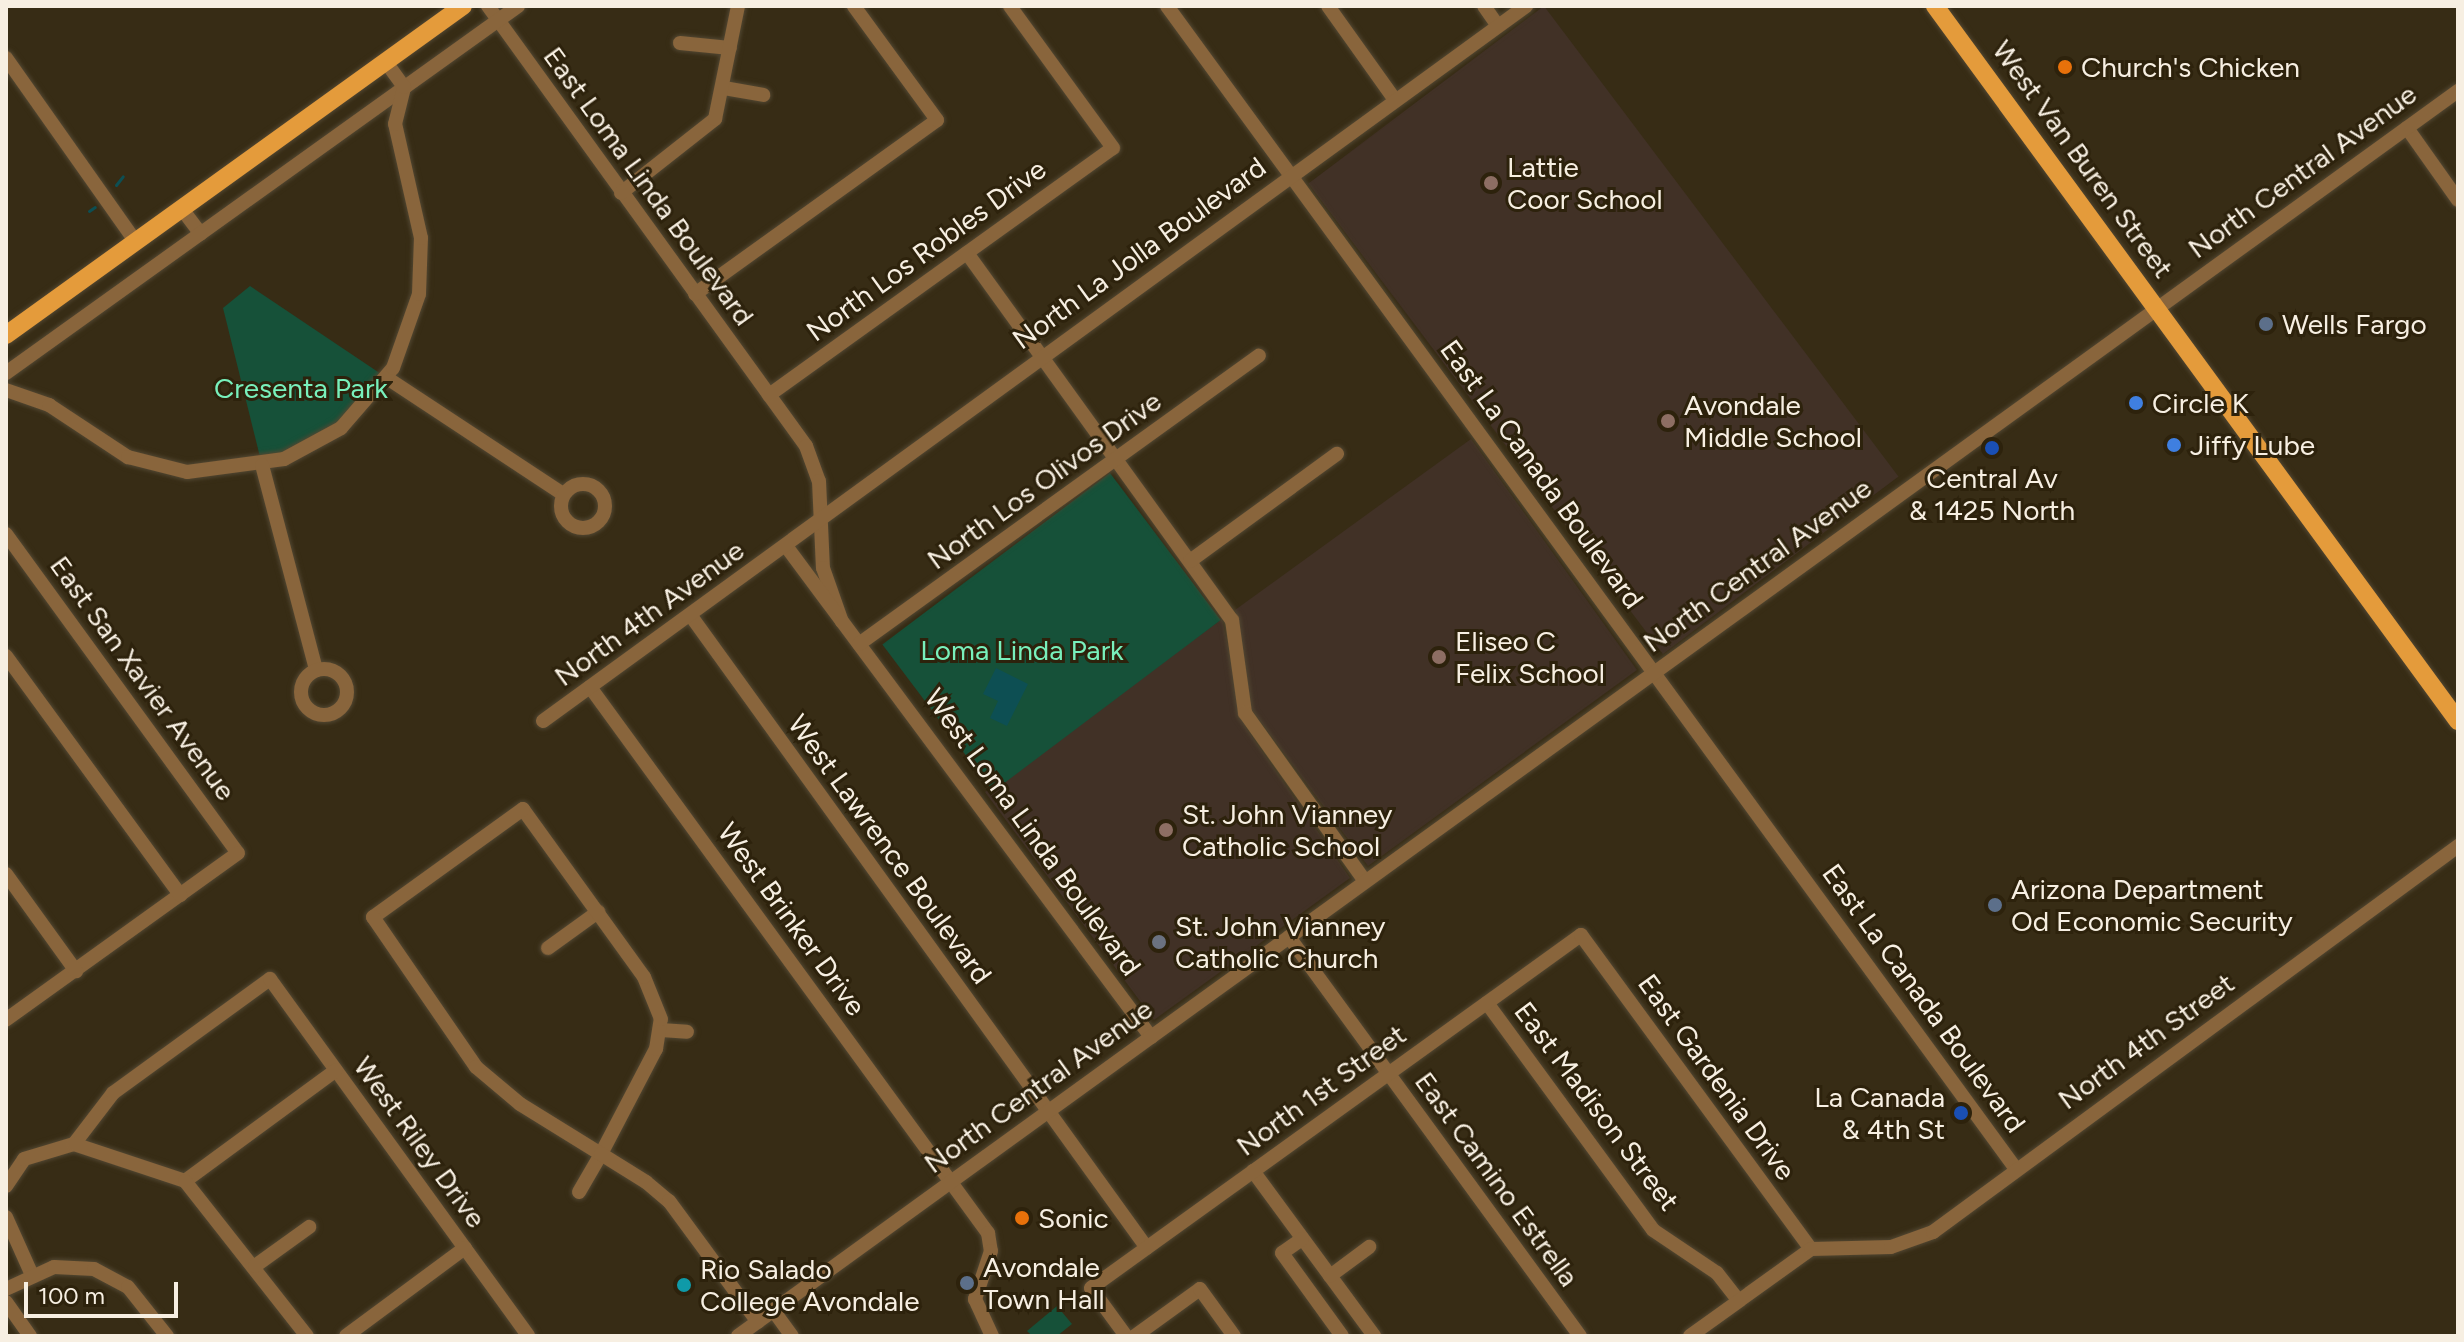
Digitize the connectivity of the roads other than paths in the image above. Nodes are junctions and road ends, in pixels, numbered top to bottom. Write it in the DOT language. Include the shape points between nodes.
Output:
graph roads {
  1 [pos="463,6"];
  2 [pos="488,6"];
  3 [pos="518,6"];
  4 [pos="738,6"];
  5 [pos="854,6"];
  6 [pos="1010,6"];
  7 [pos="1167,6"];
  8 [pos="1328,6"];
  9 [pos="1484,6"];
  10 [pos="1526,6"];
  11 [pos="1935,6"];
  12 [pos="497,21"];
  13 [pos="1498,26"];
  14 [pos="680,43"];
  15 [pos="730,48"];
  16 [pos="6,58"];
  17 [pos="386,62"];
  18 [pos="404,87"];
  19 [pos="724,88"];
  20 [pos="2458,91"];
  21 [pos="763,95"];
  22 [pos="1395,100"];
  23 [pos="2407,128"];
  24 [pos="1291,176"];
  25 [pos="621,193"];
  26 [pos="2458,200"];
  27 [pos="182,209"];
  28 [pos="201,234"];
  29 [pos="136,242"];
  30 [pos="967,253"];
  31 [pos="695,294"];
  32 [pos="2157,307"];
  33 [pos="6,335"];
  34 [pos="1041,356"];
  35 [pos="1259,356"];
  36 [pos="6,373"];
  37 [pos="387,378"];
  38 [pos="11,391"];
  39 [pos="769,395"];
  40 [pos="1337,454"];
  41 [pos="1116,460"];
  42 [pos="262,465"];
  43 [pos="563,494"];
  44 [pos="820,516"];
  45 [pos="6,534"];
  46 [pos="786,546"];
  47 [pos="1190,561"];
  48 [pos="691,616"];
  49 [pos="842,622"];
  50 [pos="859,644"];
  51 [pos="6,656"];
  52 [pos="316,670"];
  53 [pos="1655,672"];
  54 [pos="590,687"];
  55 [pos="543,721"];
  56 [pos="2458,721"];
  57 [pos="2458,846"];
  58 [pos="6,874"];
  59 [pos="1365,881"];
  60 [pos="180,895"];
  61 [pos="598,912"];
  62 [pos="1581,935"];
  63 [pos="1289,937"];
  64 [pos="548,948"];
  65 [pos="76,971"];
  66 [pos="1487,1003"];
  67 [pos="6,1020"];
  68 [pos="661,1030"];
  69 [pos="687,1032"];
  70 [pos="1151,1037"];
  71 [pos="336,1070"];
  72 [pos="1388,1074"];
  73 [pos="1047,1112"];
  74 [pos="74,1144"];
  75 [pos="601,1154"];
  76 [pos="2016,1169"];
  77 [pos="1253,1171"];
  78 [pos="185,1181"];
  79 [pos="951,1182"];
  80 [pos="6,1186"];
  81 [pos="579,1192"];
  82 [pos="6,1217"];
  83 [pos="309,1227"];
  84 [pos="1302,1239"];
  85 [pos="1369,1247"];
  86 [pos="465,1248"];
  87 [pos="1147,1248"];
  88 [pos="1811,1249"];
  89 [pos="255,1266"];
  90 [pos="31,1273"];
  91 [pos="1330,1276"];
  92 [pos="6,1289"];
  93 [pos="1738,1300"];
  94 [pos="6,1302"];
  95 [pos="773,1310"];
  96 [pos="758,1322"];
  97 [pos="30,1336"];
  98 [pos="167,1336"];
  99 [pos="307,1336"];
  100 [pos="346,1336"];
  101 [pos="528,1336"];
  102 [pos="738,1336"];
  103 [pos="792,1336"];
  104 [pos="992,1336"];
  105 [pos="1126,1336"];
  106 [pos="1135,1336"];
  107 [pos="1234,1336"];
  108 [pos="1342,1336"];
  109 [pos="1374,1336"];
  110 [pos="1580,1336"];
  111 [pos="1690,1336"];
  1 -- 17 [label="main road"];
  2 -- 12 [label="street, East Loma Linda Boulevard"];
  3 -- 12 [label="street"];
  4 -- 15 [label="street"];
  5 -- 31 [label="street" via="937,120"];
  6 -- 30 [label="street, North Los Robles Drive" via="1113,148"];
  7 -- 24 [label="street, East La Canada Boulevard"];
  8 -- 22 [label="street"];
  9 -- 13 [label="street"];
  10 -- 13 [label="street, North La Jolla Boulevard"];
  11 -- 32 [label="main road, West Van Buren Street"];
  12 -- 18 [label="street"];
  12 -- 25 [label="street, East Loma Linda Boulevard"];
  13 -- 22 [label="street, North La Jolla Boulevard"];
  14 -- 15 [label="street"];
  15 -- 19 [label="street"];
  16 -- 29 [label="street"];
  17 -- 18 [label="street"];
  17 -- 27 [label="main road"];
  18 -- 28 [label="street"];
  18 -- 37 [label="street" via="395,124 421,238 420,286 408,339"];
  19 -- 21 [label="street"];
  19 -- 25 [label="street" via="711,126"];
  20 -- 23 [label="street, North Central Avenue"];
  22 -- 24 [label="street, North La Jolla Boulevard"];
  23 -- 26 [label="street"];
  23 -- 32 [label="street, North Central Avenue"];
  24 -- 34 [label="street, North La Jolla Boulevard"];
  24 -- 53 [label="street, East La Canada Boulevard"];
  25 -- 31 [label="street, East Loma Linda Boulevard"];
  27 -- 28 [label="street"];
  27 -- 29 [label="main road"];
  28 -- 36 [label="street"];
  29 -- 33 [label="main road"];
  30 -- 34 [label="street"];
  30 -- 39 [label="street, North Los Robles Drive"];
  31 -- 39 [label="street, East Loma Linda Boulevard"];
  32 -- 53 [label="street, North Central Avenue"];
  32 -- 56 [label="main road, West Van Buren Street"];
  34 -- 41 [label="street"];
  34 -- 44 [label="street, North La Jolla Boulevard"];
  35 -- 41 [label="street, North Los Olivos Drive"];
  37 -- 42 [label="street" via="333,434"];
  37 -- 43 [label="street"];
  38 -- 42 [label="street" via="150,465 210,473"];
  39 -- 44 [label="street, West Loma Linda Boulevard" via="811,455"];
  40 -- 47 [label="street"];
  41 -- 47 [label="street"];
  41 -- 50 [label="street, North Los Olivos Drive"];
  42 -- 52 [label="street"];
  44 -- 46 [label="street, North La Jolla Boulevard"];
  44 -- 49 [label="street, West Loma Linda Boulevard" via="823,568"];
  45 -- 60 [label="street, East San Xavier Avenue" via="238,853"];
  46 -- 48 [label="street, North 4th Avenue"];
  46 -- 49 [label="street, West Loma Linda Boulevard"];
  47 -- 59 [label="street" via="1237,630 1245,713"];
  48 -- 54 [label="street, North 4th Avenue"];
  48 -- 73 [label="street, West Lawrence Boulevard"];
  49 -- 50 [label="street, West Loma Linda Boulevard"];
  50 -- 70 [label="street, West Loma Linda Boulevard"];
  51 -- 60 [label="street"];
  53 -- 59 [label="street, North Central Avenue"];
  53 -- 76 [label="street, East La Canada Boulevard"];
  54 -- 55 [label="street, North 4th Avenue"];
  54 -- 79 [label="street, West Brinker Drive"];
  57 -- 76 [label="street, North 4th Street"];
  58 -- 65 [label="street"];
  59 -- 63 [label="street, North Central Avenue"];
  60 -- 65 [label="street"];
  61 -- 64 [label="street"];
  61 -- 68 [label="street" via="652,988"];
  61 -- 75 [label="street" via="523,809 373,917 476,1067 520,1104"];
  62 -- 66 [label="street, North 1st Street"];
  62 -- 88 [label="street, East Gardenia Drive"];
  63 -- 70 [label="street, North Central Avenue"];
  63 -- 72 [label="street, East Camino Estrella"];
  65 -- 67 [label="street"];
  66 -- 72 [label="street, North 1st Street"];
  66 -- 93 [label="street, East Madison Street" via="1653,1230 1717,1273"];
  68 -- 69 [label="street"];
  68 -- 75 [label="street"];
  70 -- 73 [label="street, North Central Avenue"];
  71 -- 74 [label="street, West Riley Drive" via="270,979 113,1093"];
  71 -- 78 [label="street"];
  71 -- 86 [label="street, West Riley Drive"];
  72 -- 77 [label="street, North 1st Street"];
  72 -- 110 [label="street, East Camino Estrella"];
  73 -- 79 [label="street, North Central Avenue"];
  73 -- 87 [label="street, West Lawrence Boulevard"];
  74 -- 78 [label="street"];
  74 -- 80 [label="street" via="41,1150 11,1171"];
  75 -- 81 [label="street"];
  75 -- 96 [label="street" via="669,1201"];
  76 -- 88 [label="street, North 4th Street" via="1912,1243"];
  77 -- 84 [label="street"];
  77 -- 87 [label="street, North 1st Street"];
  78 -- 89 [label="street"];
  79 -- 95 [label="street, North Central Avenue"];
  79 -- 104 [label="street, West Brinker Drive" via="991,1242 975,1299"];
  82 -- 90 [label="street"];
  83 -- 89 [label="street"];
  84 -- 91 [label="street"];
  84 -- 108 [label="street" via="1282,1253"];
  85 -- 91 [label="street"];
  86 -- 100 [label="street"];
  86 -- 101 [label="street, West Riley Drive"];
  87 -- 105 [label="street, North 1st Street" via="1091,1288"];
  88 -- 93 [label="street"];
  89 -- 99 [label="street"];
  90 -- 92 [label="street"];
  90 -- 98 [label="street" via="69,1265 118,1278"];
  91 -- 109 [label="street"];
  93 -- 111 [label="street"];
  94 -- 97 [label="street"];
  95 -- 96 [label="street, North Central Avenue"];
  95 -- 103 [label="street"];
  96 -- 102 [label="street, North Central Avenue"];
  106 -- 107 [label="street" via="1200,1289"];
}
